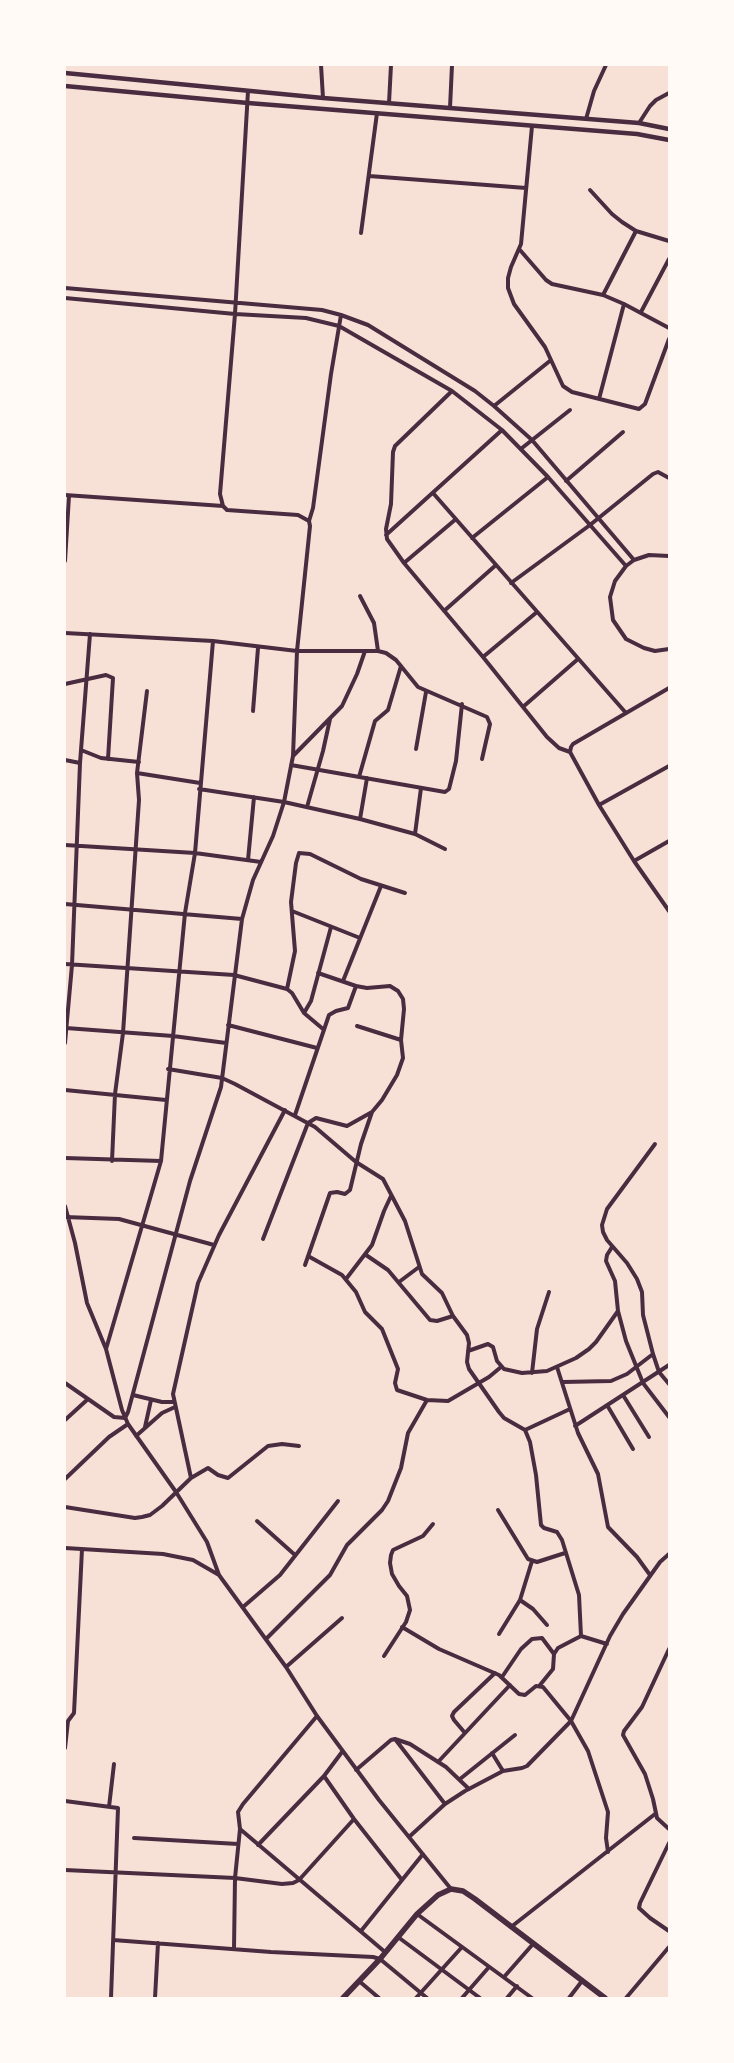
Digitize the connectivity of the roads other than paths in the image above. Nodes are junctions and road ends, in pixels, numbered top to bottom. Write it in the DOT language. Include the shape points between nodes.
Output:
graph roads {
  1 [pos="321,65"];
  2 [pos="390,65"];
  3 [pos="452,65"];
  4 [pos="606,65"];
  5 [pos="65,73"];
  6 [pos="65,86"];
  7 [pos="248,91"];
  8 [pos="669,93"];
  9 [pos="323,98"];
  10 [pos="248,103"];
  11 [pos="389,103"];
  12 [pos="450,108"];
  13 [pos="377,113"];
  14 [pos="586,119"];
  15 [pos="639,123"];
  16 [pos="532,126"];
  17 [pos="669,129"];
  18 [pos="669,140"];
  19 [pos="369,176"];
  20 [pos="526,188"];
  21 [pos="590,190"];
  22 [pos="636,231"];
  23 [pos="361,233"];
  24 [pos="669,241"];
  25 [pos="520,250"];
  26 [pos="669,259"];
  27 [pos="65,288"];
  28 [pos="603,295"];
  29 [pos="65,298"];
  30 [pos="236,302"];
  31 [pos="624,304"];
  32 [pos="641,312"];
  33 [pos="235,314"];
  34 [pos="341,315"];
  35 [pos="339,326"];
  36 [pos="669,328"];
  37 [pos="669,339"];
  38 [pos="551,360"];
  39 [pos="452,391"];
  40 [pos="599,399"];
  41 [pos="494,406"];
  42 [pos="570,410"];
  43 [pos="502,430"];
  44 [pos="623,432"];
  45 [pos="532,440"];
  46 [pos="522,448"];
  47 [pos="548,477"];
  48 [pos="669,478"];
  49 [pos="566,480"];
  50 [pos="433,492"];
  51 [pos="67,496"];
  52 [pos="223,506"];
  53 [pos="599,518"];
  54 [pos="456,519"];
  55 [pos="309,521"];
  56 [pos="590,526"];
  57 [pos="386,535"];
  58 [pos="472,538"];
  59 [pos="669,556"];
  60 [pos="634,560"];
  61 [pos="65,561"];
  62 [pos="404,563"];
  63 [pos="496,565"];
  64 [pos="626,566"];
  65 [pos="511,583"];
  66 [pos="360,596"];
  67 [pos="444,611"];
  68 [pos="537,612"];
  69 [pos="65,633"];
  70 [pos="90,634"];
  71 [pos="213,641"];
  72 [pos="258,648"];
  73 [pos="669,649"];
  74 [pos="297,651"];
  75 [pos="365,651"];
  76 [pos="378,651"];
  77 [pos="483,657"];
  78 [pos="578,659"];
  79 [pos="400,666"];
  80 [pos="87,680"];
  81 [pos="65,684"];
  82 [pos="669,688"];
  83 [pos="148,691"];
  84 [pos="426,692"];
  85 [pos="462,704"];
  86 [pos="524,706"];
  87 [pos="253,711"];
  88 [pos="626,713"];
  89 [pos="330,719"];
  90 [pos="416,749"];
  91 [pos="81,750"];
  92 [pos="570,752"];
  93 [pos="293,756"];
  94 [pos="108,759"];
  95 [pos="482,759"];
  96 [pos="65,760"];
  97 [pos="138,762"];
  98 [pos="80,763"];
  99 [pos="291,766"];
  100 [pos="669,766"];
  101 [pos="318,769"];
  102 [pos="137,773"];
  103 [pos="359,777"];
  104 [pos="367,778"];
  105 [pos="200,783"];
  106 [pos="199,788"];
  107 [pos="421,788"];
  108 [pos="254,797"];
  109 [pos="284,802"];
  110 [pos="600,805"];
  111 [pos="307,806"];
  112 [pos="360,819"];
  113 [pos="415,834"];
  114 [pos="669,841"];
  115 [pos="65,845"];
  116 [pos="77,846"];
  117 [pos="135,848"];
  118 [pos="445,848"];
  119 [pos="195,853"];
  120 [pos="248,860"];
  121 [pos="634,861"];
  122 [pos="261,862"];
  123 [pos="381,886"];
  124 [pos="405,893"];
  125 [pos="65,904"];
  126 [pos="74,904"];
  127 [pos="130,909"];
  128 [pos="292,911"];
  129 [pos="669,911"];
  130 [pos="185,913"];
  131 [pos="242,920"];
  132 [pos="330,927"];
  133 [pos="360,938"];
  134 [pos="65,964"];
  135 [pos="72,965"];
  136 [pos="127,968"];
  137 [pos="180,970"];
  138 [pos="318,973"];
  139 [pos="234,975"];
  140 [pos="343,981"];
  141 [pos="356,986"];
  142 [pos="287,989"];
  143 [pos="304,1013"];
  144 [pos="66,1016"];
  145 [pos="228,1025"];
  146 [pos="357,1026"];
  147 [pos="66,1028"];
  148 [pos="323,1028"];
  149 [pos="122,1033"];
  150 [pos="173,1036"];
  151 [pos="401,1040"];
  152 [pos="65,1043"];
  153 [pos="226,1043"];
  154 [pos="317,1048"];
  155 [pos="168,1069"];
  156 [pos="222,1078"];
  157 [pos="65,1090"];
  158 [pos="115,1094"];
  159 [pos="166,1100"];
  160 [pos="285,1110"];
  161 [pos="372,1112"];
  162 [pos="295,1116"];
  163 [pos="308,1123"];
  164 [pos="656,1144"];
  165 [pos="65,1158"];
  166 [pos="112,1161"];
  167 [pos="161,1161"];
  168 [pos="356,1162"];
  169 [pos="391,1196"];
  170 [pos="65,1206"];
  171 [pos="66,1216"];
  172 [pos="141,1226"];
  173 [pos="175,1235"];
  174 [pos="263,1239"];
  175 [pos="214,1245"];
  176 [pos="612,1247"];
  177 [pos="308,1256"];
  178 [pos="366,1256"];
  179 [pos="305,1265"];
  180 [pos="419,1267"];
  181 [pos="346,1279"];
  182 [pos="399,1282"];
  183 [pos="550,1292"];
  184 [pos="618,1311"];
  185 [pos="453,1316"];
  186 [pos="106,1349"];
  187 [pos="468,1351"];
  188 [pos="653,1354"];
  189 [pos="669,1365"];
  190 [pos="501,1367"];
  191 [pos="557,1367"];
  192 [pos="635,1368"];
  193 [pos="659,1372"];
  194 [pos="532,1373"];
  195 [pos="563,1382"];
  196 [pos="65,1383"];
  197 [pos="479,1384"];
  198 [pos="643,1384"];
  199 [pos="669,1384"];
  200 [pos="133,1395"];
  201 [pos="623,1395"];
  202 [pos="88,1399"];
  203 [pos="151,1400"];
  204 [pos="427,1400"];
  205 [pos="174,1402"];
  206 [pos="607,1405"];
  207 [pos="175,1407"];
  208 [pos="570,1410"];
  209 [pos="669,1416"];
  210 [pos="125,1418"];
  211 [pos="65,1420"];
  212 [pos="128,1424"];
  213 [pos="575,1426"];
  214 [pos="145,1427"];
  215 [pos="525,1430"];
  216 [pos="136,1436"];
  217 [pos="649,1437"];
  218 [pos="299,1446"];
  219 [pos="633,1449"];
  220 [pos="191,1478"];
  221 [pos="65,1479"];
  222 [pos="176,1492"];
  223 [pos="338,1501"];
  224 [pos="65,1507"];
  225 [pos="498,1510"];
  226 [pos="256,1521"];
  227 [pos="433,1524"];
  228 [pos="65,1548"];
  229 [pos="82,1549"];
  230 [pos="564,1553"];
  231 [pos="669,1554"];
  232 [pos="295,1555"];
  233 [pos="532,1561"];
  234 [pos="219,1575"];
  235 [pos="650,1575"];
  236 [pos="520,1600"];
  237 [pos="243,1607"];
  238 [pos="342,1618"];
  239 [pos="547,1625"];
  240 [pos="402,1627"];
  241 [pos="499,1634"];
  242 [pos="581,1636"];
  243 [pos="266,1639"];
  244 [pos="607,1644"];
  245 [pos="669,1651"];
  246 [pos="554,1654"];
  247 [pos="384,1656"];
  248 [pos="286,1667"];
  249 [pos="495,1673"];
  250 [pos="502,1677"];
  251 [pos="510,1685"];
  252 [pos="540,1685"];
  253 [pos="317,1716"];
  254 [pos="570,1721"];
  255 [pos="464,1733"];
  256 [pos="514,1735"];
  257 [pos="395,1739"];
  258 [pos="65,1748"];
  259 [pos="342,1752"];
  260 [pos="492,1753"];
  261 [pos="438,1762"];
  262 [pos="114,1764"];
  263 [pos="356,1770"];
  264 [pos="502,1771"];
  265 [pos="324,1776"];
  266 [pos="460,1779"];
  267 [pos="469,1789"];
  268 [pos="65,1801"];
  269 [pos="445,1804"];
  270 [pos="109,1807"];
  271 [pos="656,1814"];
  272 [pos="354,1819"];
  273 [pos="669,1829"];
  274 [pos="240,1830"];
  275 [pos="409,1836"];
  276 [pos="134,1838"];
  277 [pos="669,1843"];
  278 [pos="238,1844"];
  279 [pos="258,1845"];
  280 [pos="608,1852"];
  281 [pos="423,1854"];
  282 [pos="65,1870"];
  283 [pos="115,1874"];
  284 [pos="235,1878"];
  285 [pos="299,1880"];
  286 [pos="402,1880"];
  287 [pos="451,1889"];
  288 [pos="417,1914"];
  289 [pos="512,1927"];
  290 [pos="669,1931"];
  291 [pos="361,1932"];
  292 [pos="398,1937"];
  293 [pos="113,1940"];
  294 [pos="158,1943"];
  295 [pos="533,1944"];
  296 [pos="462,1947"];
  297 [pos="669,1947"];
  298 [pos="234,1949"];
  299 [pos="385,1952"];
  300 [pos="380,1959"];
  301 [pos="489,1967"];
  302 [pos="442,1970"];
  303 [pos="504,1977"];
  304 [pos="359,1981"];
  305 [pos="582,1981"];
  306 [pos="517,1986"];
  307 [pos="469,1990"];
  308 [pos="421,1993"];
  309 [pos="602,1997"];
  310 [pos="110,1998"];
  311 [pos="155,1998"];
  312 [pos="342,1998"];
  313 [pos="379,1998"];
  314 [pos="416,1998"];
  315 [pos="426,1998"];
  316 [pos="462,1998"];
  317 [pos="480,1998"];
  318 [pos="508,1998"];
  319 [pos="532,1998"];
  320 [pos="570,1998"];
  321 [pos="626,1998"];
  1 -- 9 [label="street"];
  2 -- 11 [label="street"];
  3 -- 12 [label="street"];
  4 -- 14 [label="street"];
  5 -- 7 [label="street"];
  6 -- 10 [label="street"];
  7 -- 9 [label="street"];
  7 -- 10 [label="street"];
  8 -- 15 [label="street" via="650,106"];
  9 -- 11 [label="street"];
  10 -- 13 [label="street"];
  10 -- 30 [label="street"];
  11 -- 12 [label="street"];
  12 -- 14 [label="street"];
  13 -- 16 [label="street"];
  13 -- 19 [label="street"];
  14 -- 15 [label="street"];
  15 -- 17 [label="street"];
  16 -- 18 [label="street" via="650,135"];
  16 -- 20 [label="street"];
  19 -- 20 [label="street"];
  19 -- 23 [label="street"];
  20 -- 25 [label="street"];
  21 -- 22 [label="street" via="612,214"];
  22 -- 24 [label="street"];
  22 -- 28 [label="street"];
  25 -- 28 [label="street" via="552,284"];
  25 -- 38 [label="street" via="508,278 510,296"];
  26 -- 32 [label="street"];
  27 -- 30 [label="street"];
  28 -- 31 [label="street"];
  29 -- 33 [label="street"];
  30 -- 33 [label="street"];
  30 -- 34 [label="street" via="322,310"];
  31 -- 32 [label="street"];
  31 -- 40 [label="street"];
  32 -- 36 [label="street"];
  33 -- 35 [label="street" via="306,318"];
  33 -- 52 [label="street" via="220,494"];
  34 -- 35 [label="street"];
  34 -- 41 [label="street" via="368,325"];
  35 -- 39 [label="street"];
  35 -- 55 [label="street"];
  37 -- 40 [label="street" via="642,407 633,409"];
  38 -- 40 [label="street" via="567,389"];
  38 -- 41 [label="street"];
  39 -- 43 [label="street"];
  39 -- 57 [label="street" via="395,446 392,504"];
  41 -- 45 [label="street"];
  42 -- 45 [label="street"];
  43 -- 46 [label="street"];
  43 -- 50 [label="street"];
  44 -- 49 [label="street"];
  45 -- 46 [label="street"];
  45 -- 49 [label="street"];
  46 -- 47 [label="street"];
  47 -- 56 [label="street"];
  47 -- 58 [label="street"];
  48 -- 53 [label="street" via="658,472 653,474"];
  49 -- 53 [label="street"];
  50 -- 54 [label="street"];
  50 -- 57 [label="street"];
  51 -- 52 [label="street"];
  51 -- 61 [label="street"];
  52 -- 55 [label="street" via="233,511 298,515"];
  53 -- 56 [label="street"];
  53 -- 60 [label="street"];
  54 -- 58 [label="street"];
  54 -- 62 [label="street"];
  55 -- 74 [label="street" via="311,533"];
  56 -- 64 [label="street"];
  56 -- 65 [label="street"];
  57 -- 62 [label="street"];
  58 -- 63 [label="street"];
  59 -- 60 [label="street" via="649,555"];
  60 -- 64 [label="street"];
  62 -- 67 [label="street"];
  63 -- 65 [label="street"];
  63 -- 67 [label="street"];
  64 -- 73 [label="street" via="615,580 610,597 613,620 626,638 644,648"];
  65 -- 68 [label="street"];
  66 -- 76 [label="street" via="374,623"];
  67 -- 77 [label="street"];
  68 -- 77 [label="street"];
  68 -- 78 [label="street"];
  69 -- 70 [label="street"];
  70 -- 71 [label="street"];
  70 -- 80 [label="street"];
  71 -- 72 [label="street"];
  71 -- 105 [label="street"];
  72 -- 74 [label="street"];
  72 -- 87 [label="street"];
  74 -- 75 [label="street"];
  74 -- 93 [label="street"];
  75 -- 76 [label="street"];
  75 -- 89 [label="street" via="348,695"];
  76 -- 79 [label="street" via="392,656"];
  77 -- 86 [label="street"];
  78 -- 86 [label="street"];
  78 -- 88 [label="street"];
  79 -- 84 [label="street"];
  79 -- 103 [label="street" via="388,710 375,721"];
  80 -- 81 [label="street"];
  80 -- 91 [label="street"];
  80 -- 94 [label="street" via="106,675 113,678"];
  82 -- 88 [label="street"];
  83 -- 97 [label="street"];
  84 -- 85 [label="street"];
  84 -- 90 [label="street"];
  85 -- 95 [label="street" via="489,720"];
  85 -- 107 [label="street" via="456,761 449,789 445,792"];
  86 -- 92 [label="street" via="553,743"];
  88 -- 92 [label="street" via="574,744"];
  89 -- 93 [label="street"];
  89 -- 101 [label="street"];
  91 -- 94 [label="street"];
  91 -- 98 [label="street"];
  92 -- 110 [label="street"];
  93 -- 99 [label="street"];
  94 -- 97 [label="street"];
  96 -- 98 [label="street"];
  97 -- 102 [label="street"];
  98 -- 116 [label="street"];
  99 -- 101 [label="street"];
  99 -- 109 [label="street"];
  100 -- 110 [label="street"];
  101 -- 103 [label="street"];
  101 -- 111 [label="street"];
  102 -- 105 [label="street"];
  102 -- 117 [label="street" via="139,800"];
  103 -- 104 [label="street"];
  104 -- 107 [label="street"];
  104 -- 112 [label="street"];
  105 -- 106 [label="street"];
  106 -- 108 [label="street"];
  106 -- 119 [label="street"];
  107 -- 113 [label="street"];
  108 -- 109 [label="street"];
  108 -- 120 [label="street"];
  109 -- 111 [label="street"];
  109 -- 122 [label="street"];
  110 -- 121 [label="street"];
  111 -- 112 [label="street"];
  112 -- 113 [label="street"];
  113 -- 118 [label="street"];
  114 -- 121 [label="street"];
  115 -- 116 [label="street"];
  116 -- 117 [label="street"];
  116 -- 126 [label="street"];
  117 -- 119 [label="street"];
  117 -- 127 [label="street"];
  119 -- 120 [label="street"];
  119 -- 130 [label="street"];
  120 -- 122 [label="street"];
  121 -- 129 [label="street"];
  122 -- 131 [label="street"];
  123 -- 124 [label="street"];
  123 -- 128 [label="street" via="302,852 297,856"];
  123 -- 133 [label="street"];
  125 -- 126 [label="street"];
  126 -- 127 [label="street"];
  126 -- 135 [label="street"];
  127 -- 130 [label="street"];
  127 -- 136 [label="street"];
  128 -- 132 [label="street"];
  128 -- 142 [label="street" via="295,951"];
  130 -- 131 [label="street"];
  130 -- 137 [label="street"];
  131 -- 139 [label="street"];
  132 -- 133 [label="street"];
  132 -- 138 [label="street"];
  133 -- 140 [label="street"];
  134 -- 135 [label="street"];
  135 -- 136 [label="street"];
  135 -- 144 [label="street"];
  136 -- 137 [label="street"];
  136 -- 149 [label="street"];
  137 -- 139 [label="street"];
  137 -- 150 [label="street"];
  138 -- 140 [label="street"];
  138 -- 143 [label="street" via="311,1001"];
  139 -- 142 [label="street"];
  139 -- 145 [label="street"];
  140 -- 141 [label="street"];
  141 -- 148 [label="street" via="348,1008 331,1013"];
  141 -- 151 [label="street" via="390,986 398,991 404,1009"];
  142 -- 143 [label="street"];
  143 -- 148 [label="street"];
  144 -- 147 [label="street"];
  145 -- 153 [label="street"];
  145 -- 154 [label="street"];
  146 -- 151 [label="street"];
  147 -- 149 [label="street"];
  147 -- 152 [label="street"];
  148 -- 154 [label="street"];
  149 -- 150 [label="street"];
  149 -- 158 [label="street"];
  150 -- 153 [label="street"];
  150 -- 155 [label="street"];
  151 -- 161 [label="street" via="401,1066"];
  153 -- 156 [label="street"];
  154 -- 162 [label="street"];
  155 -- 156 [label="street"];
  155 -- 159 [label="street"];
  156 -- 160 [label="street"];
  156 -- 173 [label="street"];
  157 -- 158 [label="street"];
  158 -- 159 [label="street"];
  158 -- 166 [label="street"];
  159 -- 167 [label="street"];
  160 -- 162 [label="street"];
  160 -- 175 [label="street"];
  161 -- 163 [label="street" via="347,1126 316,1118"];
  161 -- 168 [label="street"];
  162 -- 163 [label="street"];
  163 -- 168 [label="street"];
  163 -- 174 [label="street"];
  164 -- 176 [label="street" via="607,1209 602,1225"];
  165 -- 166 [label="street"];
  166 -- 167 [label="street"];
  167 -- 172 [label="street"];
  168 -- 169 [label="street" via="383,1179"];
  168 -- 177 [label="street" via="348,1193 330,1193"];
  169 -- 178 [label="street"];
  169 -- 180 [label="street" via="408,1230"];
  170 -- 171 [label="street"];
  171 -- 172 [label="street" via="119,1220"];
  171 -- 186 [label="street" via="76,1243 87,1303"];
  172 -- 173 [label="street"];
  172 -- 186 [label="street"];
  173 -- 175 [label="street"];
  173 -- 200 [label="street"];
  175 -- 205 [label="street" via="198,1283 173,1394"];
  176 -- 184 [label="street" via="606,1261 616,1281"];
  176 -- 188 [label="street" via="627,1263 640,1287"];
  177 -- 179 [label="street"];
  177 -- 181 [label="street"];
  178 -- 181 [label="street"];
  178 -- 182 [label="street" via="388,1270"];
  180 -- 182 [label="street"];
  180 -- 185 [label="street" via="424,1278 442,1292"];
  181 -- 204 [label="street" via="387,1338 398,1369 395,1387"];
  182 -- 185 [label="street" via="430,1320"];
  183 -- 194 [label="street" via="537,1329"];
  184 -- 191 [label="street" via="596,1342 576,1358"];
  184 -- 192 [label="street"];
  185 -- 187 [label="street" via="466,1335"];
  186 -- 210 [label="street"];
  187 -- 190 [label="street" via="491,1345"];
  187 -- 197 [label="street" via="467,1365"];
  188 -- 192 [label="street"];
  188 -- 193 [label="street"];
  189 -- 193 [label="street"];
  190 -- 194 [label="street" via="512,1372"];
  190 -- 197 [label="street"];
  191 -- 194 [label="street"];
  191 -- 195 [label="street"];
  192 -- 195 [label="street" via="622,1378 611,1381"];
  192 -- 198 [label="street"];
  193 -- 198 [label="street"];
  193 -- 199 [label="street"];
  195 -- 208 [label="street"];
  196 -- 202 [label="street"];
  197 -- 204 [label="street" via="448,1401"];
  197 -- 215 [label="street" via="504,1418"];
  198 -- 201 [label="street"];
  198 -- 209 [label="street"];
  200 -- 203 [label="street"];
  200 -- 210 [label="street"];
  201 -- 206 [label="street"];
  201 -- 217 [label="street"];
  202 -- 210 [label="street" via="114,1417"];
  202 -- 211 [label="street"];
  203 -- 205 [label="street"];
  203 -- 214 [label="street"];
  204 -- 243 [label="street" via="408,1433 401,1468 382,1510 347,1545 330,1575"];
  205 -- 207 [label="street"];
  206 -- 213 [label="street"];
  206 -- 219 [label="street"];
  207 -- 214 [label="street"];
  207 -- 220 [label="street"];
  208 -- 213 [label="street"];
  208 -- 215 [label="street"];
  210 -- 212 [label="street"];
  212 -- 216 [label="street"];
  212 -- 221 [label="street" via="109,1437"];
  213 -- 235 [label="street" via="598,1474 608,1528"];
  214 -- 216 [label="street"];
  215 -- 230 [label="street" via="533,1451 541,1524 560,1535"];
  216 -- 222 [label="street"];
  218 -- 220 [label="street" via="268,1446 228,1478 208,1468"];
  220 -- 222 [label="street"];
  222 -- 224 [label="street" via="150,1515 142,1517"];
  222 -- 234 [label="street" via="208,1542"];
  223 -- 232 [label="street"];
  225 -- 233 [label="street" via="523,1554"];
  226 -- 232 [label="street"];
  227 -- 240 [label="street" via="422,1536 393,1550 391,1555 392,1574 410,1603 409,1615"];
  228 -- 229 [label="street"];
  229 -- 234 [label="street" via="163,1554 193,1560"];
  229 -- 258 [label="street" via="74,1712 68,1721"];
  230 -- 233 [label="street"];
  230 -- 242 [label="street" via="579,1595"];
  231 -- 235 [label="street"];
  232 -- 237 [label="street" via="280,1575"];
  233 -- 236 [label="street"];
  234 -- 237 [label="street"];
  235 -- 244 [label="street"];
  236 -- 239 [label="street"];
  236 -- 241 [label="street"];
  237 -- 243 [label="street"];
  238 -- 248 [label="street"];
  240 -- 247 [label="street"];
  240 -- 249 [label="street" via="439,1649"];
  242 -- 244 [label="street"];
  242 -- 246 [label="street" via="558,1648"];
  243 -- 248 [label="street"];
  244 -- 254 [label="street"];
  245 -- 271 [label="street" via="642,1707 623,1735 645,1774"];
  246 -- 250 [label="street" via="542,1638 532,1639"];
  246 -- 252 [label="street" via="555,1664"];
  248 -- 253 [label="street"];
  249 -- 250 [label="street"];
  249 -- 255 [label="street" via="454,1712 452,1716"];
  250 -- 251 [label="street"];
  251 -- 252 [label="street" via="522,1695"];
  251 -- 255 [label="street"];
  252 -- 254 [label="street"];
  253 -- 259 [label="street"];
  253 -- 274 [label="street" via="243,1804 238,1812"];
  254 -- 264 [label="street" via="528,1766"];
  254 -- 280 [label="street" via="588,1751 608,1812"];
  255 -- 261 [label="street"];
  256 -- 260 [label="street"];
  257 -- 261 [label="street" via="410,1744"];
  257 -- 263 [label="street"];
  257 -- 269 [label="street"];
  259 -- 263 [label="street"];
  259 -- 265 [label="street"];
  260 -- 264 [label="street"];
  260 -- 266 [label="street"];
  261 -- 266 [label="street"];
  262 -- 270 [label="street"];
  263 -- 275 [label="street"];
  264 -- 267 [label="street"];
  265 -- 272 [label="street"];
  265 -- 279 [label="street"];
  266 -- 267 [label="street"];
  267 -- 269 [label="street"];
  268 -- 270 [label="street"];
  269 -- 275 [label="street"];
  270 -- 283 [label="street" via="118,1808"];
  271 -- 273 [label="street"];
  271 -- 280 [label="street"];
  272 -- 285 [label="street"];
  272 -- 286 [label="street"];
  274 -- 278 [label="street"];
  274 -- 279 [label="street"];
  275 -- 281 [label="street"];
  276 -- 278 [label="street"];
  277 -- 290 [label="street" via="640,1908"];
  278 -- 284 [label="street"];
  279 -- 285 [label="street"];
  280 -- 289 [label="street"];
  281 -- 286 [label="street"];
  281 -- 287 [label="street"];
  282 -- 283 [label="street"];
  283 -- 284 [label="street"];
  283 -- 293 [label="street"];
  284 -- 285 [label="street" via="282,1884"];
  284 -- 298 [label="street"];
  285 -- 291 [label="street"];
  286 -- 291 [label="street"];
  287 -- 288 [label="main road" via="438,1895"];
  287 -- 289 [label="main road" via="463,1891"];
  288 -- 292 [label="main road"];
  288 -- 296 [label="street"];
  289 -- 295 [label="main road"];
  291 -- 299 [label="street"];
  292 -- 299 [label="main road"];
  292 -- 302 [label="street"];
  293 -- 294 [label="street"];
  293 -- 310 [label="street"];
  294 -- 298 [label="street"];
  294 -- 311 [label="street"];
  295 -- 303 [label="street"];
  295 -- 305 [label="main road"];
  296 -- 301 [label="street"];
  296 -- 302 [label="street"];
  297 -- 321 [label="street"];
  298 -- 300 [label="street"];
  299 -- 300 [label="main road"];
  300 -- 304 [label="main road"];
  300 -- 308 [label="street"];
  301 -- 303 [label="street"];
  301 -- 307 [label="street"];
  302 -- 307 [label="street"];
  302 -- 308 [label="street"];
  303 -- 306 [label="street"];
  304 -- 312 [label="main road"];
  304 -- 313 [label="street"];
  305 -- 309 [label="main road"];
  305 -- 320 [label="street"];
  306 -- 318 [label="street"];
  306 -- 319 [label="street"];
  307 -- 316 [label="street"];
  307 -- 317 [label="street"];
  308 -- 314 [label="street"];
  308 -- 315 [label="street"];
}
